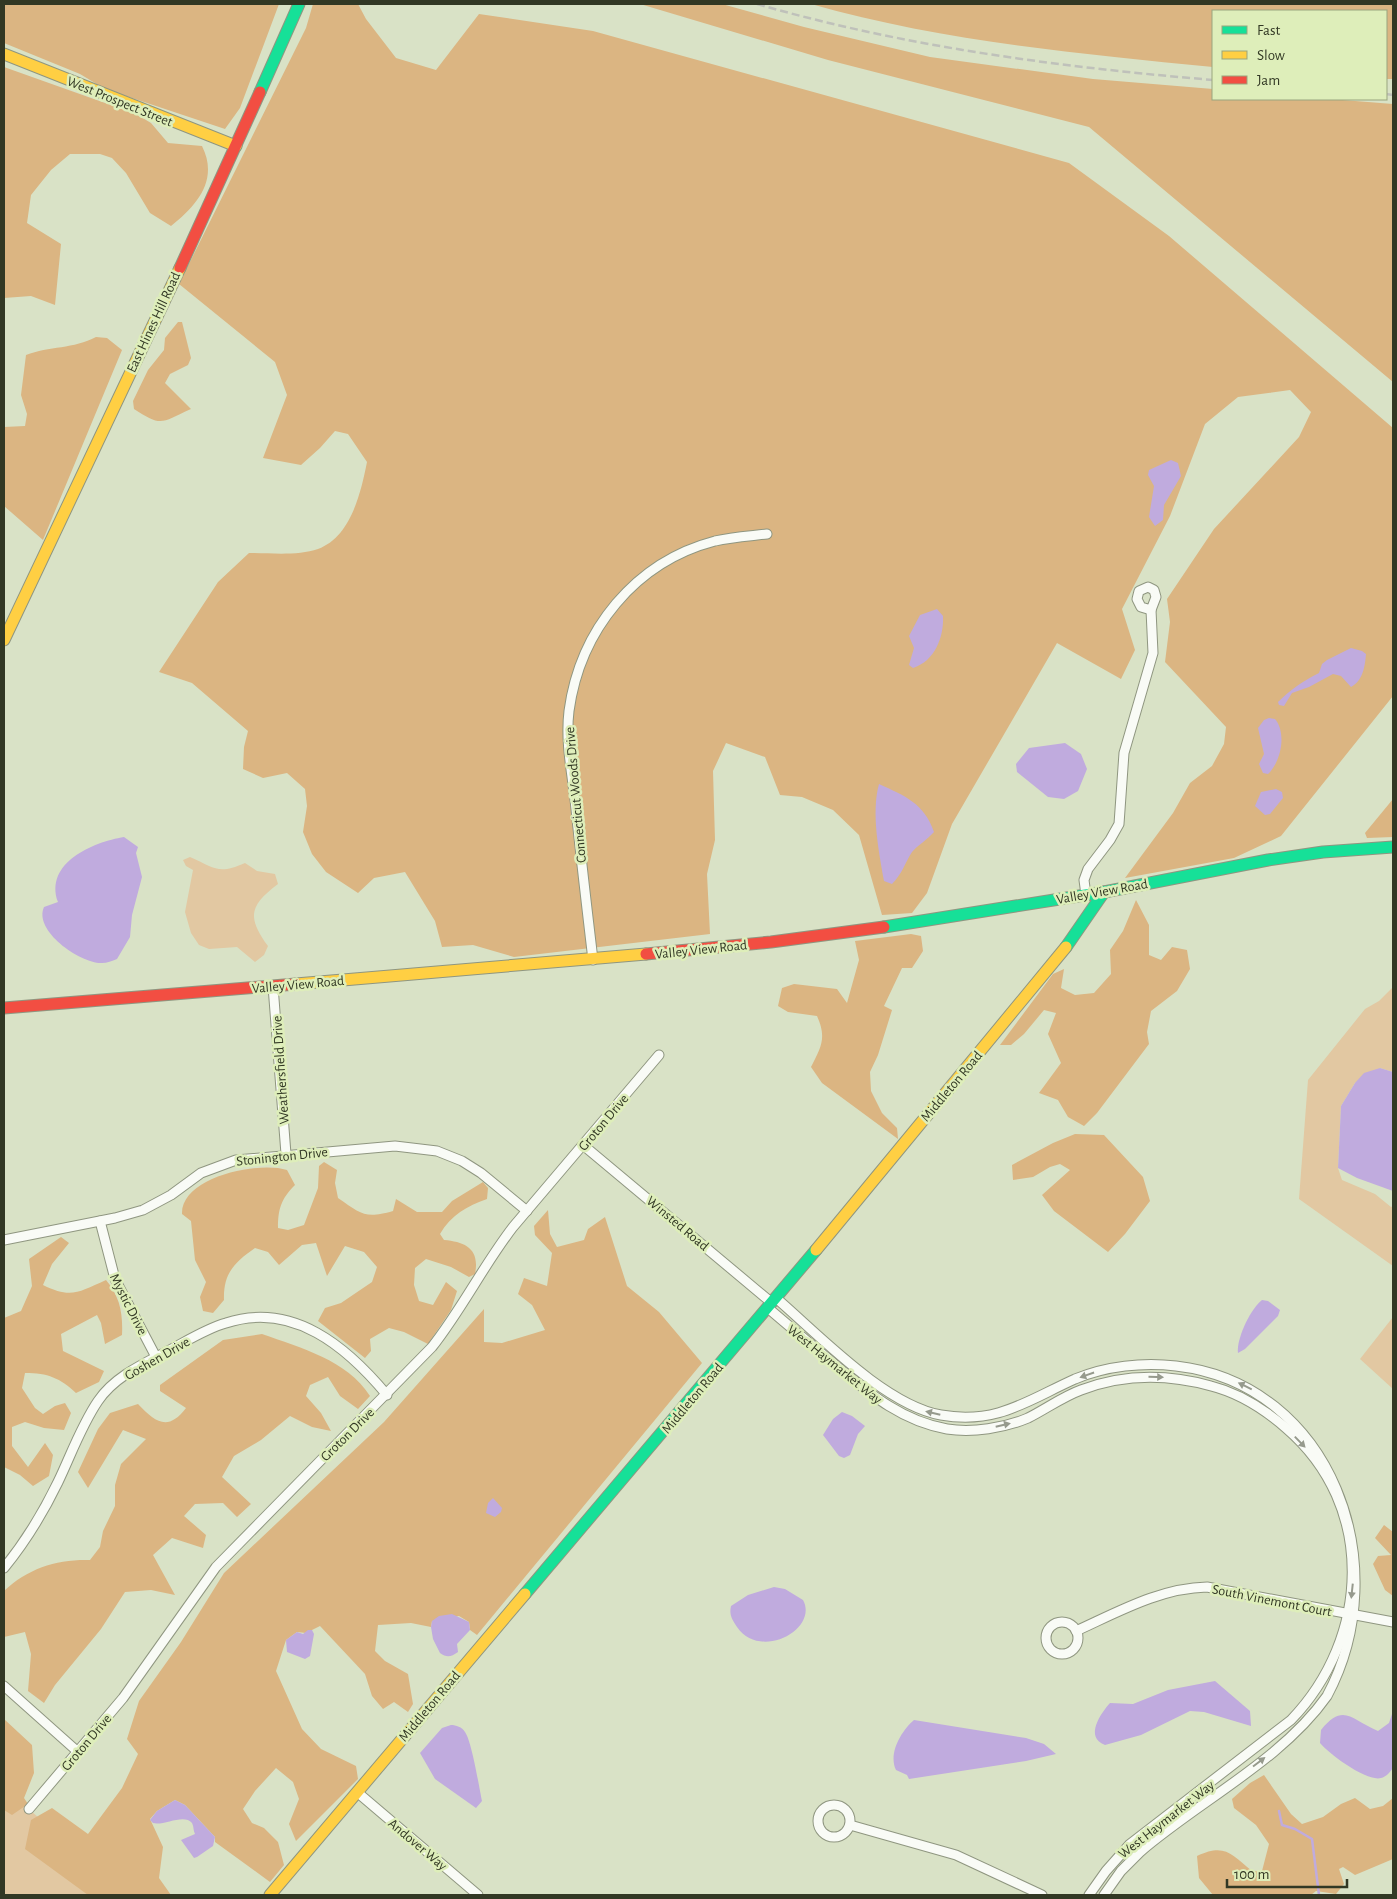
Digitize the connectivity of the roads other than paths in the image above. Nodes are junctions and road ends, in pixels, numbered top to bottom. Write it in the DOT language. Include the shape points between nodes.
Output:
graph roads {
  1 [pos="299,4"];
  2 [pos="4,54"];
  3 [pos="236,146"];
  4 [pos="768,534"];
  5 [pos="1150,610"];
  6 [pos="4,640"];
  7 [pos="1393,847"];
  8 [pos="1104,892"];
  9 [pos="1086,895"];
  10 [pos="592,960"];
  11 [pos="273,986"];
  12 [pos="4,1008"];
  13 [pos="659,1055"];
  14 [pos="584,1144"];
  15 [pos="286,1154"];
  16 [pos="526,1211"];
  17 [pos="100,1221"];
  18 [pos="4,1240"];
  19 [pos="772,1303"];
  20 [pos="156,1356"];
  21 [pos="387,1395"];
  22 [pos="1041,1396"];
  23 [pos="1279,1406"];
  24 [pos="1048,1407"];
  25 [pos="1272,1417"];
  26 [pos="1349,1494"];
  27 [pos="4,1568"];
  28 [pos="1365,1588"];
  29 [pos="1355,1615"];
  30 [pos="1393,1622"];
  31 [pos="1076,1631"];
  32 [pos="4,1686"];
  33 [pos="78,1752"];
  34 [pos="1229,1769"];
  35 [pos="1236,1779"];
  36 [pos="356,1792"];
  37 [pos="29,1809"];
  38 [pos="850,1825"];
  39 [pos="270,1895"];
  40 [pos="478,1895"];
  41 [pos="1042,1895"];
  42 [pos="1089,1895"];
  43 [pos="1104,1895"];
  1 -- 3 [label="street, East Hines Hill Road"];
  2 -- 3 [label="street, West Prospect Street"];
  3 -- 6 [label="street, East Hines Hill Road"];
  4 -- 10 [label="street, Connecticut Woods Drive" via="715,541 682,553 656,568 615,604 586,650 574,683 569,738"];
  5 -- 9 [label="street" via="1153,653 1124,753 1119,824 1088,869 1084,880"];
  7 -- 8 [label="street, Valley View Road" via="1268,860"];
  8 -- 9 [label="street, Valley View Road"];
  8 -- 19 [label="street, Middleton Road" via="1063,952"];
  9 -- 10 [label="street, Valley View Road" via="872,929"];
  10 -- 11 [label="street, Valley View Road"];
  11 -- 12 [label="street, Valley View Road"];
  11 -- 15 [label="street, Weathersfield Drive"];
  13 -- 14 [label="street, Groton Drive"];
  14 -- 16 [label="street, Groton Drive"];
  14 -- 19 [label="street, Winsted Road"];
  15 -- 16 [label="street, Stonington Drive" via="395,1146 436,1151 472,1166"];
  15 -- 17 [label="street, Stonington Drive" via="224,1163 201,1173 143,1210"];
  16 -- 21 [label="street, Groton Drive" via="495,1250 443,1333"];
  17 -- 18 [label="street, Stonington Drive"];
  17 -- 20 [label="street, Mystic Drive" via="115,1279"];
  22 -- 19 [label="street, West Haymarket Way, one-way" via="995,1414 957,1417 924,1411 876,1384"];
  19 -- 24 [label="street, West Haymarket Way, one-way" via="873,1397 926,1424 949,1429 989,1428 1027,1418"];
  19 -- 36 [label="street, Middleton Road"];
  20 -- 21 [label="street, Goshen Drive" via="228,1322 259,1318 284,1320 309,1327 335,1343 361,1365"];
  20 -- 27 [label="street, Goshen Drive" via="117,1381 99,1399 38,1520"];
  21 -- 33 [label="street, Groton Drive" via="216,1567 123,1698"];
  23 -- 22 [label="street, West Haymarket Way, one-way" via="1244,1385 1208,1372 1153,1365 1093,1373"];
  22 -- 24 [label="street"];
  23 -- 25 [label="street"];
  23 -- 26 [label="street, West Haymarket Way" via="1328,1456"];
  24 -- 25 [label="street, West Haymarket Way, one-way" via="1080,1390 1103,1383 1172,1377 1229,1392"];
  25 -- 29 [label="street, West Haymarket Way, one-way" via="1292,1432 1317,1462 1343,1514 1353,1568"];
  28 -- 29 [label="street, West Haymarket Way"];
  29 -- 30 [label="street, South Vinemont Court"];
  29 -- 31 [label="street, South Vinemont Court" via="1217,1589 1192,1588 1162,1594"];
  29 -- 34 [label="street, West Haymarket Way" via="1334,1660 1311,1697 1291,1720"];
  35 -- 29 [label="street, West Haymarket Way, one-way" via="1291,1736 1320,1705 1344,1670"];
  32 -- 33 [label="street"];
  33 -- 37 [label="street, Groton Drive"];
  34 -- 35 [label="street"];
  34 -- 42 [label="street, West Haymarket Way" via="1130,1844"];
  35 -- 43 [label="street, West Haymarket Way" via="1140,1852"];
  36 -- 39 [label="street, Middleton Road"];
  36 -- 40 [label="street, Andover Way"];
  38 -- 41 [label="street" via="956,1856"];
}
